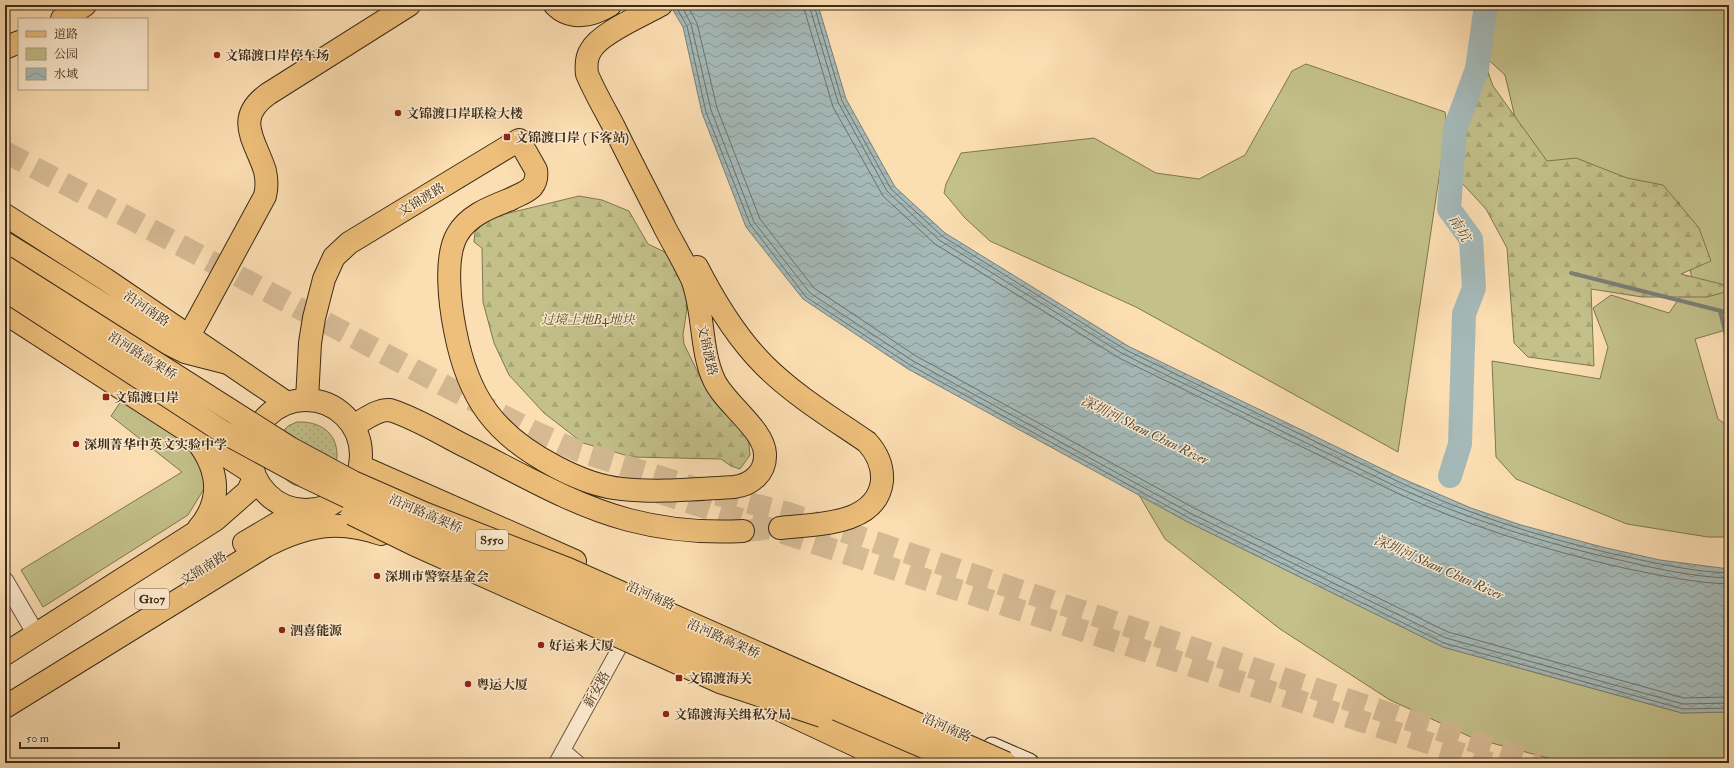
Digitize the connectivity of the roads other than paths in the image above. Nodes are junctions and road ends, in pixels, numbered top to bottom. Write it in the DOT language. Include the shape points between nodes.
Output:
graph roads {
  1 [pos="85,5"];
  2 [pos="409,5"];
  3 [pos="555,5"];
  4 [pos="582,5"];
  5 [pos="595,5"];
  6 [pos="610,5"];
  7 [pos="661,5"];
  8 [pos="640,17"];
  9 [pos="64,18"];
  10 [pos="18,42"];
  11 [pos="5,48"];
  12 [pos="5,215"];
  13 [pos="5,243"];
  14 [pos="5,268"];
  15 [pos="5,290"];
  16 [pos="5,313"];
  17 [pos="188,336"];
  18 [pos="228,363"];
  19 [pos="297,401"];
  20 [pos="353,426"];
  21 [pos="186,430"];
  22 [pos="223,432"];
  23 [pos="360,466"];
  24 [pos="254,474"];
  25 [pos="336,502"];
  26 [pos="300,510"];
  27 [pos="780,528"];
  28 [pos="743,531"];
  29 [pos="190,537"];
  30 [pos="413,544"];
  31 [pos="5,581"];
  32 [pos="648,594"];
  33 [pos="628,631"];
  34 [pos="36,634"];
  35 [pos="5,654"];
  36 [pos="720,682"];
  37 [pos="5,691"];
  38 [pos="5,707"];
  39 [pos="929,719"];
  40 [pos="859,747"];
  41 [pos="563,750"];
  42 [pos="912,762"];
  43 [pos="556,763"];
  44 [pos="578,763"];
  45 [pos="882,763"];
  46 [pos="945,763"];
  47 [pos="960,763"];
  48 [pos="1006,763"];
  49 [pos="1029,763"];
  1 -- 9 [label="main road"];
  2 -- 17 [label="main road" via="268,94 257,104 250,118 250,130 265,171 265,196"];
  3 -- 6 [label="main road" via="567,13 584,15"];
  4 -- 5 [label="main road"];
  7 -- 8 [label="main road"];
  8 -- 19 [label="main road, 文锦渡路" via="611,32 594,45 587,57 587,74 692,280 714,381 729,403 760,436 765,453 761,471 756,478 742,486 734,487 639,490 601,485 564,471 516,443 489,415 468,377 457,343 451,299 451,250 457,234 472,218 522,194 534,184 536,170 519,140 349,243 334,257 324,279"];
  8 -- 27 [label="main road, 文锦渡路" via="618,34 604,50 601,63 602,77 704,282 738,335 764,366 808,402 867,442 880,462 882,474 879,493 874,501 857,515 836,522"];
  10 -- 11 [label="main road"];
  12 -- 17 [label="main road, 沿河南路"];
  13 -- 18 [label="main road" via="162,340 185,352"];
  14 -- 48 [label="main road, 沿河路高架桥 / S550, bridge" via="290,448 353,482 426,514 568,569"];
  15 -- 22 [label="main road, 沿河路高架桥 / S550, bridge"];
  16 -- 21 [label="main road"];
  17 -- 18 [label="main road, 沿河南路"];
  18 -- 19 [label="main road, 沿河南路"];
  19 -- 20 [label="main road, G107" via="318,401 338,410"];
  19 -- 24 [label="main road, G107" via="268,415 260,425 251,448"];
  20 -- 23 [label="main road, G107" via="360,445"];
  20 -- 28 [label="main road" via="379,412 390,410 564,496 607,513 678,529"];
  21 -- 24 [label="main road"];
  21 -- 29 [label="main road" via="198,441 208,457 214,472 215,489 212,504 203,523"];
  22 -- 30 [label="main road, bridge" via="348,512"];
  22 -- 47 [label="main road, 沿河路高架桥 / S550, bridge" via="306,477 367,506"];
  23 -- 25 [label="main road, G107" via="352,486"];
  23 -- 32 [label="main road, 沿河南路"];
  24 -- 26 [label="main road, G107" via="260,485 277,502"];
  24 -- 29 [label="main road, G107" via="248,491 242,497"];
  25 -- 26 [label="main road, G107" via="319,509"];
  25 -- 33 [label="main road"];
  26 -- 37 [label="main road, 文锦南路 / G107"];
  29 -- 34 [label="main road, G107"];
  30 -- 36 [label="main road, bridge"];
  30 -- 38 [label="main road, bridge" via="354,527 318,526 300,531 266,546"];
  31 -- 34 [label="street"];
  32 -- 33 [label="street, 新安路"];
  32 -- 39 [label="main road, 沿河南路"];
  33 -- 41 [label="street, 新安路"];
  33 -- 42 [label="main road"];
  34 -- 35 [label="main road, G107"];
  36 -- 40 [label="main road, bridge"];
  36 -- 47 [label="main road, bridge"];
  39 -- 42 [label="main road" via="917,739"];
  39 -- 46 [label="main road"];
  39 -- 49 [label="main road, 沿河南路"];
  40 -- 42 [label="main road"];
  40 -- 45 [label="main road"];
  41 -- 43 [label="street, 新安路"];
  41 -- 44 [label="street"];
}
